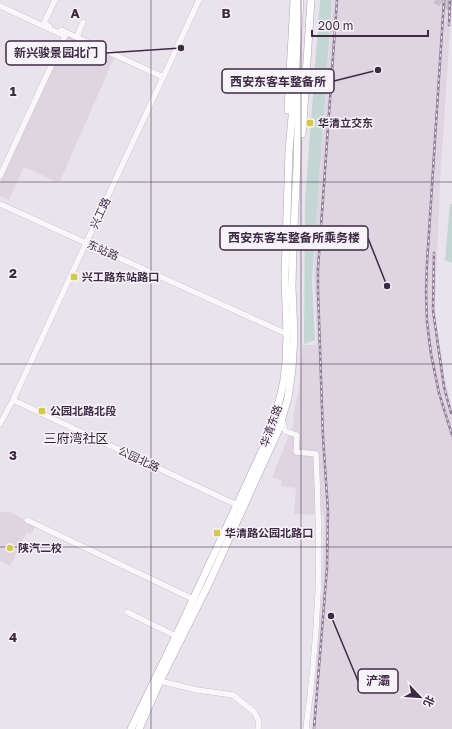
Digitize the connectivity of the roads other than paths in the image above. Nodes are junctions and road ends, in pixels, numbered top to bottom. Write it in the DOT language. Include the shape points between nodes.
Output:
graph roads {
  1 [pos="54,0"];
  2 [pos="199,0"];
  3 [pos="300,0"];
  4 [pos="305,0"];
  5 [pos="311,0"];
  6 [pos="293,1"];
  7 [pos="0,6"];
  8 [pos="84,22"];
  9 [pos="77,37"];
  10 [pos="163,77"];
  11 [pos="296,94"];
  12 [pos="289,151"];
  13 [pos="297,166"];
  14 [pos="0,176"];
  15 [pos="0,204"];
  16 [pos="86,243"];
  17 [pos="290,334"];
  18 [pos="13,400"];
  19 [pos="281,419"];
  20 [pos="0,423"];
  21 [pos="240,506"];
  22 [pos="27,520"];
  23 [pos="193,599"];
  24 [pos="127,612"];
  25 [pos="176,636"];
  26 [pos="160,681"];
  27 [pos="131,729"];
  28 [pos="139,729"];
  29 [pos="258,729"];
  30 [pos="307,729"];
  1 -- 9 [label="street" via="44,23"];
  2 -- 10 [label="street, 兴工路"];
  3 -- 11 [label="main road"];
  4 -- 11 [label="main road"];
  5 -- 13 [label="main road" via="304,122"];
  6 -- 12 [label="main road" via="288,112"];
  7 -- 14 [label="street" via="65,36"];
  8 -- 9 [label="street"];
  9 -- 10 [label="street"];
  10 -- 16 [label="street, 兴工路"];
  11 -- 12 [label="main road, 华清东路"];
  11 -- 13 [label="main road, 华清东路"];
  12 -- 17 [label="main road, 华清东路" via="285,277"];
  13 -- 17 [label="main road, 华清东路"];
  15 -- 16 [label="street, 东站路"];
  16 -- 17 [label="street, 东站路"];
  16 -- 18 [label="street, 兴工路"];
  17 -- 19 [label="main road, 华清东路" via="292,369 288,398"];
  17 -- 21 [label="main road, 华清东路" via="280,398"];
  18 -- 20 [label="street, 兴工路"];
  18 -- 21 [label="street, 公园北路"];
  19 -- 21 [label="main road, 华清东路" via="278,431"];
  19 -- 30 [label="street" via="285,431 297,435 296,452 316,454 319,515 318,593"];
  21 -- 23 [label="main road, 华清东路"];
  21 -- 26 [label="main road, 华清东路" via="209,583"];
  22 -- 23 [label="street"];
  23 -- 25 [label="main road, 华清东路"];
  24 -- 25 [label="street"];
  25 -- 27 [label="main road, 华清东路"];
  26 -- 28 [label="main road, 华清东路"];
  26 -- 29 [label="street" via="233,695 254,712 259,721"];
}
